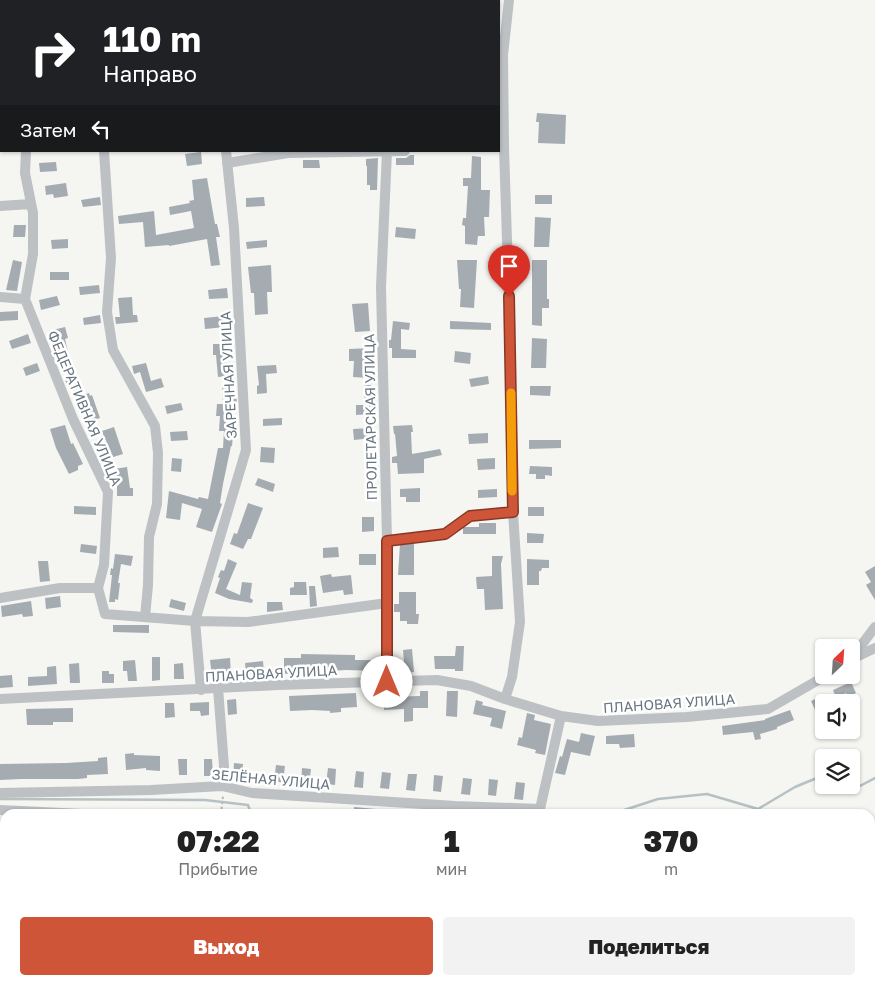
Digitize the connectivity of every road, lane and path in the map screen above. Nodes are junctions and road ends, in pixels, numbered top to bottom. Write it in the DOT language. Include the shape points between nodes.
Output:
graph roads {
  1 [pos="509,0"];
  2 [pos="501,148"];
  3 [pos="26,152"];
  4 [pos="104,152"];
  5 [pos="226,152"];
  6 [pos="288,152"];
  7 [pos="386,152"];
  8 [pos="227,163"];
  9 [pos="32,204"];
  10 [pos="0,206"];
  11 [pos="0,297"];
  12 [pos="25,299"];
  13 [pos="513,512"];
  14 [pos="387,541"];
  15 [pos="98,588"];
  16 [pos="0,598"];
  17 [pos="387,603"];
  18 [pos="145,616"];
  19 [pos="195,621"];
  20 [pos="875,627"];
  21 [pos="860,647"];
  22 [pos="875,648"];
  23 [pos="860,655"];
  24 [pos="387,682"];
  25 [pos="815,682"];
  26 [pos="218,688"];
  27 [pos="201,690"];
  28 [pos="0,699"];
  29 [pos="505,700"];
  30 [pos="561,716"];
  31 [pos="222,786"];
  32 [pos="0,793"];
  33 [pos="222,809"];
  1 -- 2 [label="street" via="503,55"];
  2 -- 13 [label="street" via="510,333"];
  3 -- 9 [label="street" via="25,173"];
  4 -- 18 [label="street" via="111,258 107,312 113,350 155,426 158,452 157,504 150,537"];
  5 -- 8 [label="street, ЗАРЕЧНАЯ УЛИЦА"];
  6 -- 7 [label="street"];
  6 -- 8 [label="street"];
  7 -- 14 [label="street, ПРОЛЕТАРСКАЯ УЛИЦА" via="381,287"];
  8 -- 19 [label="street, ЗАРЕЧНАЯ УЛИЦА" via="234,228 246,450"];
  9 -- 10 [label="street"];
  9 -- 12 [label="street" via="33,254"];
  11 -- 12 [label="street"];
  12 -- 15 [label="street, ФЕДЕРАТИВНАЯ УЛИЦА" via="73,418 108,492 104,565"];
  13 -- 14 [label="lane" via="470,516 445,534"];
  13 -- 29 [label="street" via="520,622 512,677"];
  14 -- 17 [label="street, ПРОЛЕТАРСКАЯ УЛИЦА"];
  15 -- 16 [label="street" via="60,588"];
  15 -- 18 [label="street" via="105,614"];
  17 -- 19 [label="street" via="248,622"];
  17 -- 24 [label="street, ПРОЛЕТАРСКАЯ УЛИЦА"];
  18 -- 19 [label="street"];
  19 -- 27 [label="street, ЗАРЕЧНАЯ УЛИЦА"];
  20 -- 21 [label="street"];
  22 -- 23 [label="street"];
  24 -- 26 [label="street, ПЛАНОВАЯ УЛИЦА"];
  24 -- 29 [label="street, ПЛАНОВАЯ УЛИЦА" via="437,680 471,686"];
  25 -- 30 [label="street, ПЛАНОВАЯ УЛИЦА" via="768,709 598,721"];
  26 -- 27 [label="street, ПЛАНОВАЯ УЛИЦА"];
  26 -- 31 [label="street"];
  27 -- 28 [label="street, ПЛАНОВАЯ УЛИЦА"];
  29 -- 30 [label="street, ПЛАНОВАЯ УЛИЦА"];
  30 -- 31 [label="street, ЗЕЛЁНАЯ УЛИЦА" via="540,809 252,793"];
  31 -- 32 [label="street, ЗЕЛЁНАЯ УЛИЦА"];
  31 -- 33 [label="path"];
}
